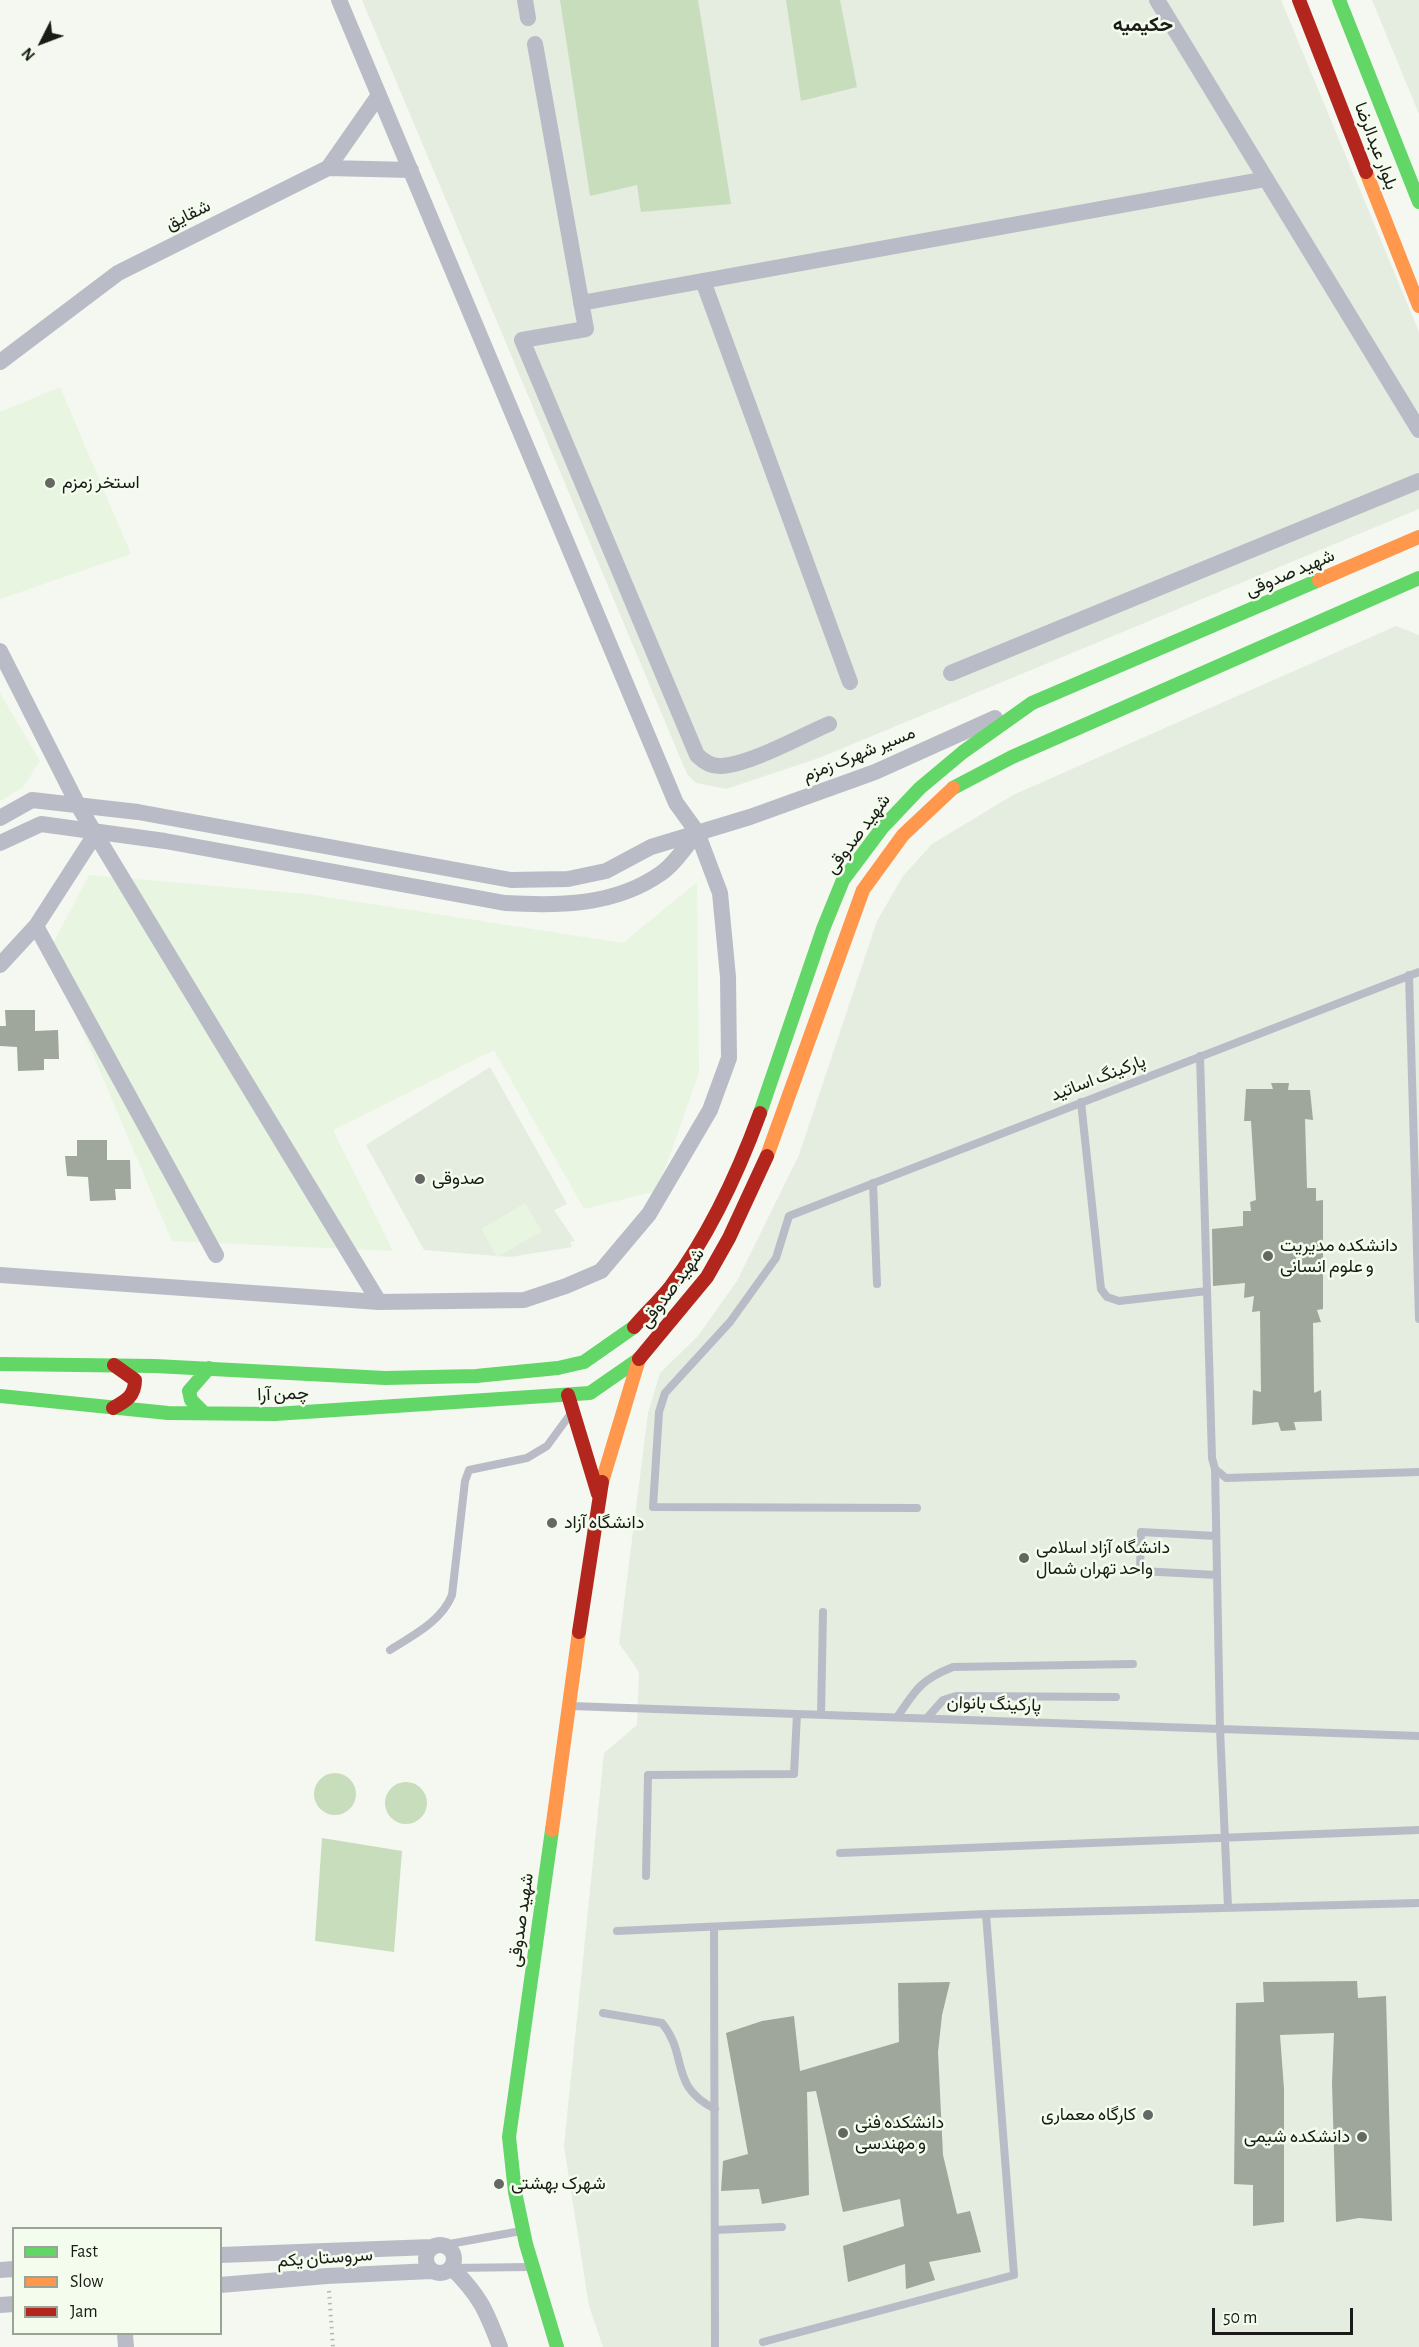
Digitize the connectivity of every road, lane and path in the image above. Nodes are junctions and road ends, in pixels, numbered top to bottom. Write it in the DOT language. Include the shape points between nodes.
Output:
graph roads {
  1 [pos="339,0"];
  2 [pos="525,0"];
  3 [pos="1157,0"];
  4 [pos="1299,0"];
  5 [pos="1339,0"];
  6 [pos="528,18"];
  7 [pos="536,44"];
  8 [pos="379,95"];
  9 [pos="328,168"];
  10 [pos="411,170"];
  11 [pos="1266,179"];
  12 [pos="1419,202"];
  13 [pos="703,281"];
  14 [pos="581,303"];
  15 [pos="1419,306"];
  16 [pos="0,362"];
  17 [pos="1419,430"];
  18 [pos="1419,481"];
  19 [pos="1419,537"];
  20 [pos="1419,578"];
  21 [pos="0,651"];
  22 [pos="951,673"];
  23 [pos="850,682"];
  24 [pos="1032,703"];
  25 [pos="829,724"];
  26 [pos="911,754"];
  27 [pos="921,784"];
  28 [pos="79,807"];
  29 [pos="0,818"];
  30 [pos="697,832"];
  31 [pos="96,833"];
  32 [pos="0,843"];
  33 [pos="36,926"];
  34 [pos="0,965"];
  35 [pos="1419,972"];
  36 [pos="1409,975"];
  37 [pos="1200,1056"];
  38 [pos="1080,1102"];
  39 [pos="873,1183"];
  40 [pos="216,1255"];
  41 [pos="0,1275"];
  42 [pos="877,1284"];
  43 [pos="1207,1291"];
  44 [pos="378,1302"];
  45 [pos="1419,1319"];
  46 [pos="639,1359"];
  47 [pos="0,1364"];
  48 [pos="114,1365"];
  49 [pos="209,1368"];
  50 [pos="553,1368"];
  51 [pos="568,1395"];
  52 [pos="0,1396"];
  53 [pos="113,1408"];
  54 [pos="204,1413"];
  55 [pos="571,1413"];
  56 [pos="1215,1469"];
  57 [pos="1419,1472"];
  58 [pos="598,1494"];
  59 [pos="917,1508"];
  60 [pos="1216,1536"];
  61 [pos="1217,1575"];
  62 [pos="823,1611"];
  63 [pos="390,1650"];
  64 [pos="1132,1664"];
  65 [pos="1116,1696"];
  66 [pos="568,1706"];
  67 [pos="797,1714"];
  68 [pos="821,1715"];
  69 [pos="898,1716"];
  70 [pos="927,1718"];
  71 [pos="1220,1729"];
  72 [pos="1419,1736"];
  73 [pos="1419,1830"];
  74 [pos="1225,1838"];
  75 [pos="840,1853"];
  76 [pos="646,1876"];
  77 [pos="1419,1903"];
  78 [pos="1228,1907"];
  79 [pos="986,1914"];
  80 [pos="714,1927"];
  81 [pos="617,1931"];
  82 [pos="603,2013"];
  83 [pos="715,2109"];
  84 [pos="782,2227"];
  85 [pos="715,2230"];
  86 [pos="521,2231"];
  87 [pos="438,2246"];
  88 [pos="222,2255"];
  89 [pos="529,2267"];
  90 [pos="452,2268"];
  91 [pos="431,2271"];
  92 [pos="327,2276"];
  93 [pos="222,2285"];
  94 [pos="763,2342"];
  95 [pos="333,2347"];
  96 [pos="500,2347"];
  97 [pos="557,2347"];
  98 [pos="715,2347"];
  1 -- 8 [label="street"];
  2 -- 6 [label="street"];
  3 -- 11 [label="street"];
  4 -- 15 [label="main road, بلوار عبدالرضا"];
  5 -- 12 [label="main road, بلوار عبدالرضا"];
  7 -- 14 [label="street"];
  8 -- 9 [label="street, شقایق"];
  8 -- 10 [label="street"];
  9 -- 10 [label="street"];
  9 -- 16 [label="street, شقایق" via="118,273"];
  10 -- 30 [label="street" via="676,803"];
  11 -- 13 [label="street"];
  11 -- 17 [label="street"];
  13 -- 14 [label="street"];
  13 -- 23 [label="street"];
  14 -- 25 [label="street" via="586,329 522,340 697,755 707,764 722,766"];
  18 -- 22 [label="street"];
  19 -- 24 [label="main road, شهید صدوقی"];
  20 -- 46 [label="main road, شهید صدوقی" via="1012,758 953,788 903,835 863,890 771,1148 729,1238 707,1277"];
  21 -- 28 [label="street"];
  24 -- 26 [label="street, مسیر شهرک زمزم"];
  24 -- 27 [label="main road, شهید صدوقی" via="984,734"];
  26 -- 27 [label="street" via="926,768"];
  26 -- 30 [label="street, مسیر شهرک زمزم" via="874,772"];
  27 -- 50 [label="main road, شهید صدوقی" via="884,823 844,878 752,1136 687,1265 653,1308 623,1335 589,1361"];
  28 -- 29 [label="street, مسیر شهرک زمزم" via="32,801"];
  28 -- 30 [label="street, مسیر شهرک زمزم" via="138,812 512,879 568,879 606,871 651,847"];
  28 -- 31 [label="street"];
  30 -- 31 [label="street" via="661,874 611,897 559,906 505,903 165,841"];
  30 -- 44 [label="street" via="720,893 728,977 729,1058 710,1110 649,1214 601,1271 566,1287 524,1300"];
  31 -- 32 [label="street" via="41,824"];
  31 -- 33 [label="street"];
  31 -- 44 [label="street"];
  33 -- 34 [label="street"];
  33 -- 40 [label="street"];
  35 -- 36 [label="lane, پارکینگ اساتید"];
  36 -- 37 [label="lane, پارکینگ اساتید"];
  36 -- 45 [label="lane"];
  37 -- 38 [label="lane, پارکینگ اساتید"];
  37 -- 43 [label="lane"];
  38 -- 39 [label="lane, پارکینگ اساتید"];
  38 -- 43 [label="lane" via="1101,1289 1107,1297 1119,1301"];
  39 -- 42 [label="lane"];
  39 -- 59 [label="lane, پارکینگ اساتید" via="789,1216 776,1258 730,1322 665,1393 659,1412 653,1506"];
  41 -- 44 [label="street"];
  43 -- 56 [label="lane"];
  46 -- 51 [label="main road, شهید صدوقی" via="590,1393"];
  46 -- 58 [label="main road, شهید صدوقی"];
  47 -- 48 [label="main road, چمن آرا"];
  48 -- 49 [label="main road, چمن آرا"];
  48 -- 53 [label="main road" via="135,1380 136,1391"];
  49 -- 50 [label="main road, چمن آرا" via="375,1380 464,1379"];
  49 -- 54 [label="main road" via="189,1391 191,1400"];
  51 -- 54 [label="main road, چمن آرا" via="275,1414"];
  51 -- 55 [label="main road"];
  52 -- 53 [label="main road, چمن آرا"];
  53 -- 54 [label="main road, چمن آرا"];
  55 -- 58 [label="main road"];
  55 -- 63 [label="lane" via="547,1446 527,1458 469,1470 449,1604 420,1631"];
  56 -- 57 [label="lane" via="1226,1478"];
  56 -- 60 [label="lane"];
  58 -- 66 [label="main road, شهید صدوقی"];
  60 -- 61 [label="lane"];
  60 -- 61 [label="lane" via="1141,1532 1140,1572"];
  61 -- 71 [label="lane"];
  62 -- 68 [label="lane"];
  64 -- 69 [label="lane" via="953,1666 930,1676"];
  65 -- 70 [label="lane" via="956,1696 943,1700"];
  66 -- 67 [label="lane, پارکینگ بانوان"];
  66 -- 86 [label="main road, شهید صدوقی" via="509,2137"];
  67 -- 68 [label="lane, پارکینگ بانوان"];
  67 -- 76 [label="lane" via="795,1774 648,1775"];
  68 -- 69 [label="lane, پارکینگ بانوان"];
  69 -- 70 [label="lane, پارکینگ بانوان"];
  70 -- 71 [label="lane, پارکینگ بانوان"];
  71 -- 72 [label="lane, پارکینگ بانوان"];
  71 -- 74 [label="lane"];
  73 -- 74 [label="lane"];
  74 -- 75 [label="lane"];
  74 -- 78 [label="lane"];
  77 -- 78 [label="lane"];
  78 -- 79 [label="lane"];
  79 -- 80 [label="lane"];
  79 -- 94 [label="lane" via="1014,2275"];
  80 -- 81 [label="lane"];
  80 -- 83 [label="lane"];
  82 -- 83 [label="lane" via="662,2023 672,2035 689,2089 698,2100"];
  83 -- 85 [label="lane"];
  84 -- 85 [label="lane"];
  85 -- 98 [label="lane"];
  86 -- 87 [label="lane"];
  86 -- 89 [label="main road, شهید صدوقی"];
  87 -- 88 [label="street, سروستان یکم"];
  87 -- 90 [label="street" via="454,2255"];
  87 -- 91 [label="street" via="425,2259"];
  89 -- 90 [label="lane"];
  89 -- 97 [label="main road, شهید صدوقی"];
  90 -- 91 [label="street" via="442,2273"];
  90 -- 96 [label="street" via="485,2306"];
  91 -- 92 [label="street, سروستان یکم"];
  92 -- 93 [label="street, سروستان یکم"];
  92 -- 95 [label="path"];
}
